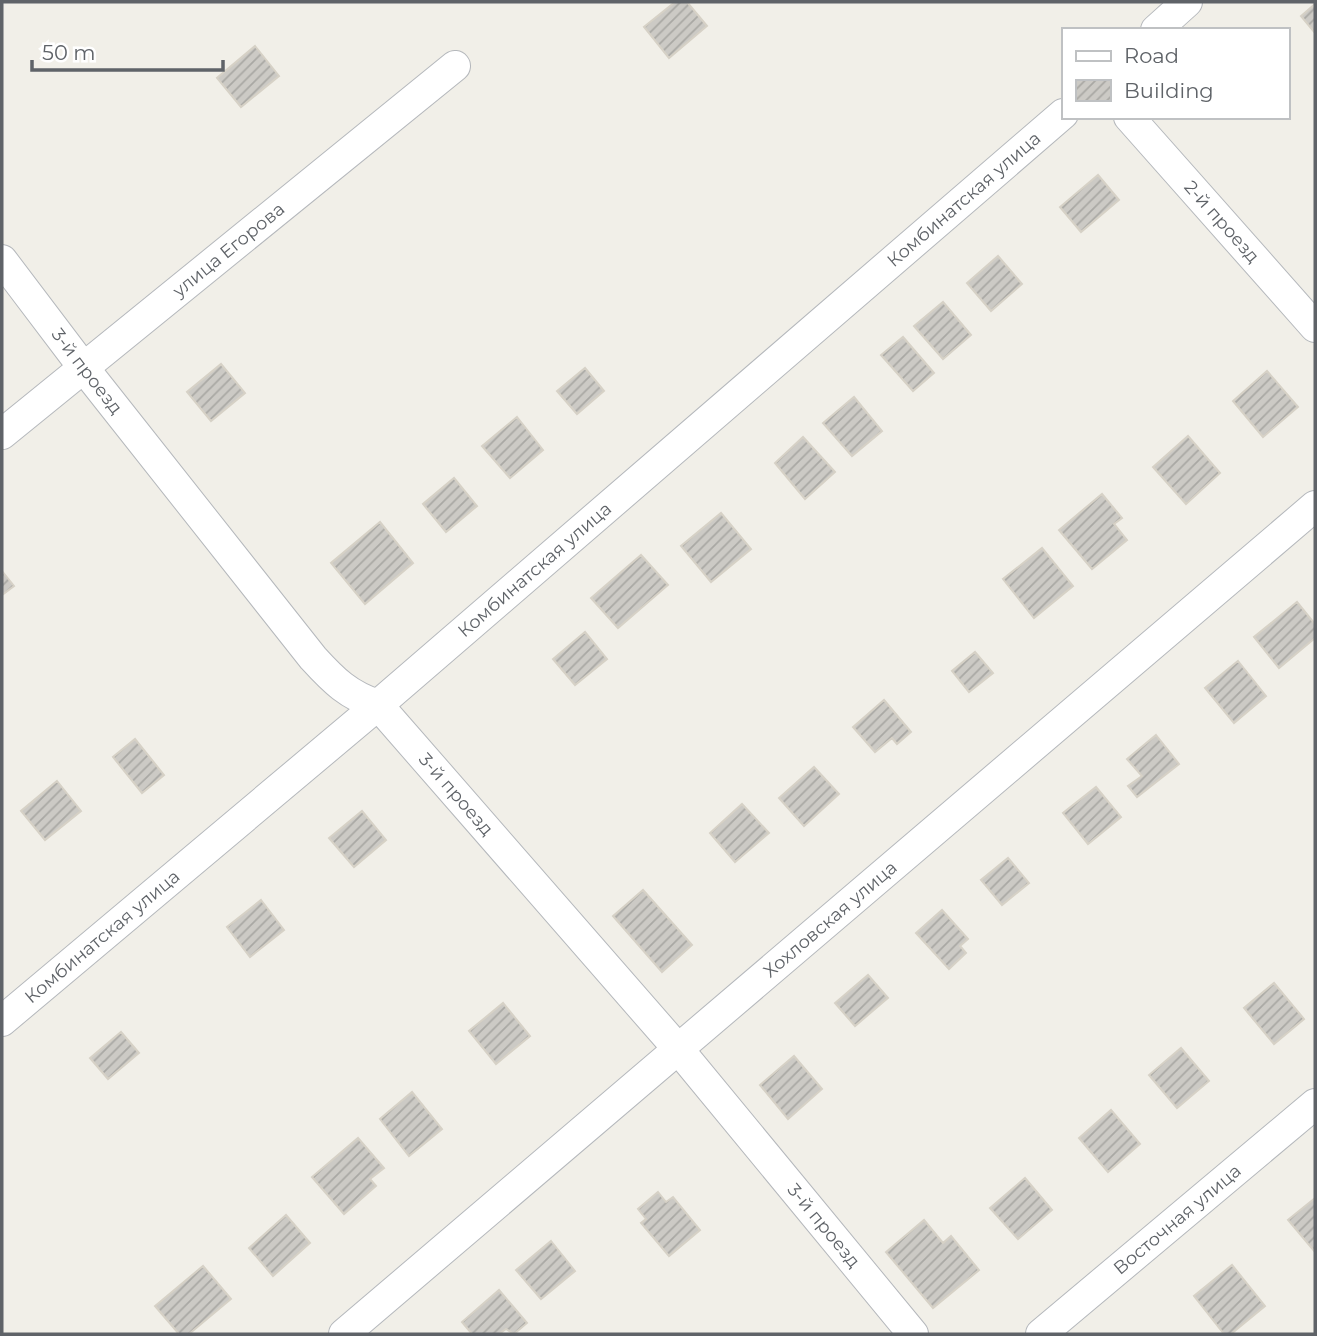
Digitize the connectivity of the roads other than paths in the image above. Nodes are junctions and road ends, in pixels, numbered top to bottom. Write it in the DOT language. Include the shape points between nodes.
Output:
graph roads {
  1 [pos="1187,2"];
  2 [pos="1159,28"];
  3 [pos="455,66"];
  4 [pos="1062,115"];
  5 [pos="1131,119"];
  6 [pos="2,260"];
  7 [pos="1315,327"];
  8 [pos="83,367"];
  9 [pos="2,434"];
  10 [pos="1315,506"];
  11 [pos="378,705"];
  12 [pos="2,1021"];
  13 [pos="679,1050"];
  14 [pos="1315,1104"];
  15 [pos="344,1334"];
  16 [pos="913,1334"];
  17 [pos="1041,1334"];
  1 -- 2 [label="street"];
  3 -- 8 [label="street, улица Егорова"];
  4 -- 11 [label="street, Комбинатская улица"];
  5 -- 7 [label="street, 2-й проезд"];
  6 -- 8 [label="street, 3-й проезд"];
  8 -- 9 [label="street, улица Егорова"];
  8 -- 11 [label="street, 3-й проезд" via="313,658 344,690"];
  10 -- 13 [label="street, Хохловская улица"];
  11 -- 12 [label="street, Комбинатская улица"];
  11 -- 13 [label="street, 3-й проезд"];
  13 -- 15 [label="street, Хохловская улица"];
  13 -- 16 [label="street, 3-й проезд"];
  14 -- 17 [label="street, Восточная улица"];
}
